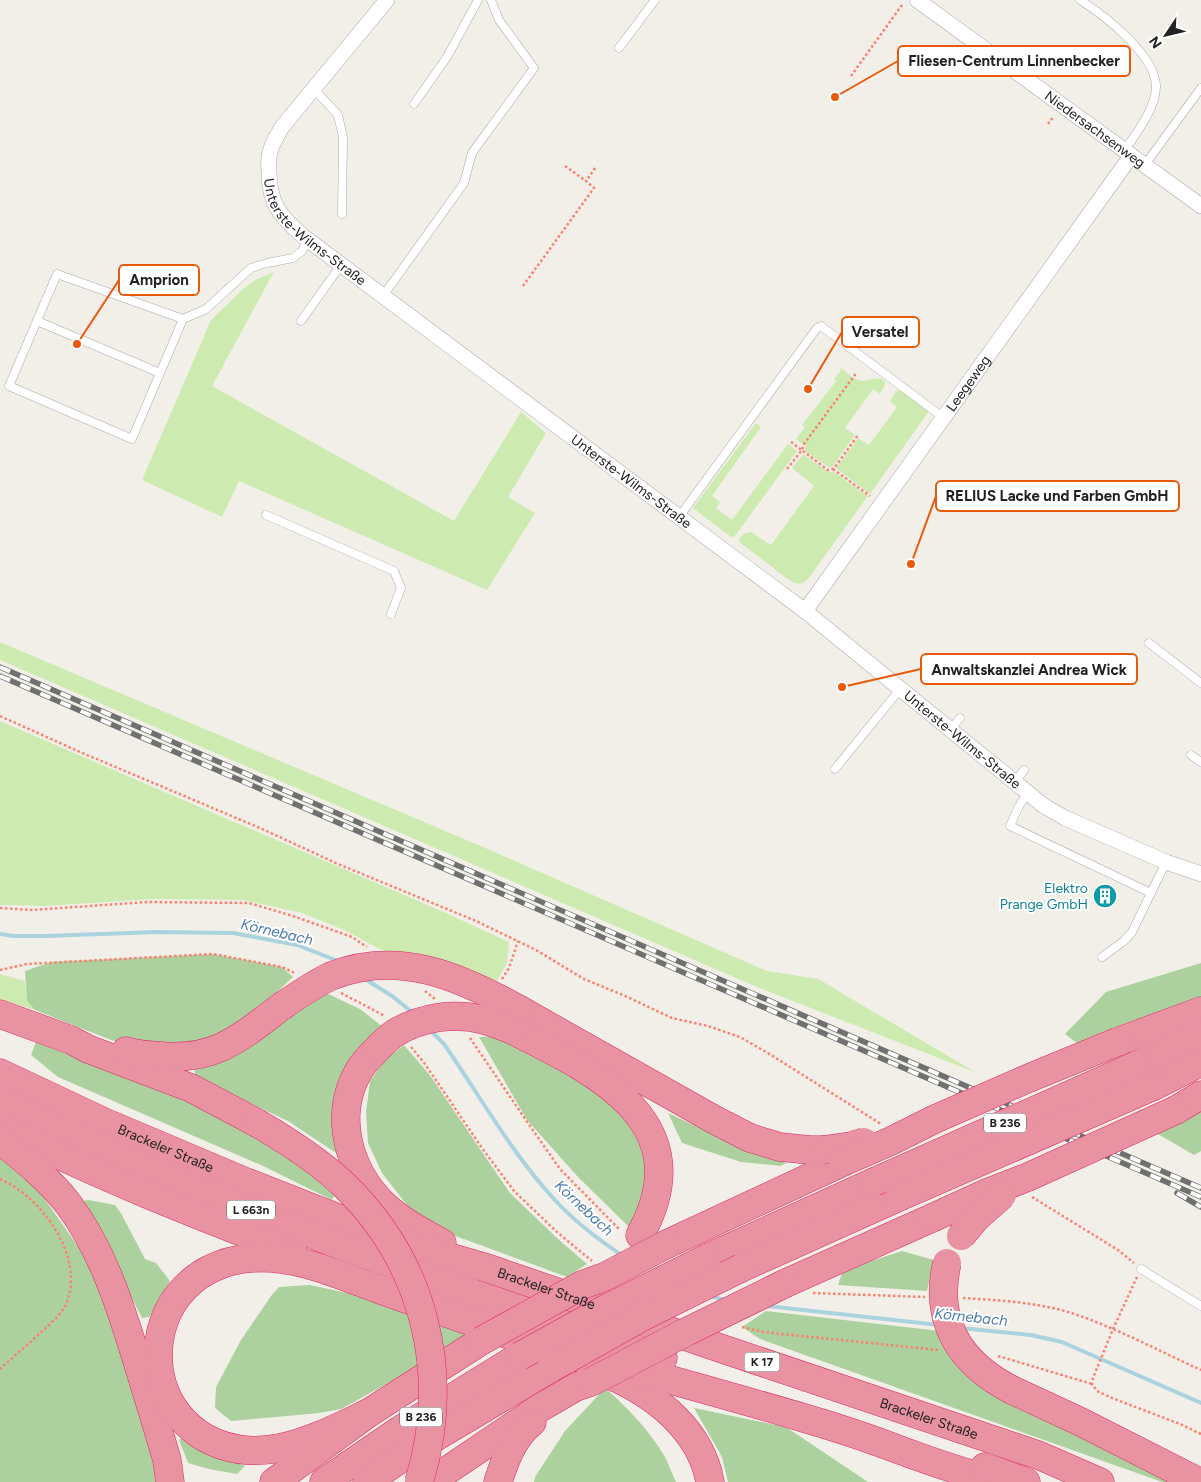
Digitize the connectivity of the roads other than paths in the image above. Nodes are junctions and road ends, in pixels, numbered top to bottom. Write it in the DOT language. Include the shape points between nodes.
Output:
graph roads {
  1 [pos="387,0"];
  2 [pos="478,0"];
  3 [pos="491,0"];
  4 [pos="655,0"];
  5 [pos="917,0"];
  6 [pos="1080,0"];
  7 [pos="620,48"];
  8 [pos="1201,88"];
  9 [pos="314,89"];
  10 [pos="414,104"];
  11 [pos="1128,154"];
  12 [pos="1144,166"];
  13 [pos="1199,200"];
  14 [pos="342,214"];
  15 [pos="308,240"];
  16 [pos="341,265"];
  17 [pos="383,296"];
  18 [pos="183,319"];
  19 [pos="37,321"];
  20 [pos="300,321"];
  21 [pos="160,373"];
  22 [pos="944,418"];
  23 [pos="266,515"];
  24 [pos="679,517"];
  25 [pos="805,611"];
  26 [pos="391,614"];
  27 [pos="1149,643"];
  28 [pos="1201,683"];
  29 [pos="901,688"];
  30 [pos="1191,755"];
  31 [pos="1201,762"];
  32 [pos="835,769"];
  33 [pos="1024,770"];
  34 [pos="1015,782"];
  35 [pos="1028,793"];
  36 [pos="1166,862"];
  37 [pos="1201,874"];
  38 [pos="1151,893"];
  39 [pos="1102,957"];
  40 [pos="1201,1011"];
  41 [pos="0,1014"];
  42 [pos="515,1019"];
  43 [pos="1201,1036"];
  44 [pos="71,1040"];
  45 [pos="1201,1062"];
  46 [pos="0,1073"];
  47 [pos="1201,1095"];
  48 [pos="0,1100"];
  49 [pos="0,1126"];
  50 [pos="0,1140"];
  51 [pos="833,1156"];
  52 [pos="1029,1186"];
  53 [pos="487,1268"];
  54 [pos="1141,1269"];
  55 [pos="332,1272"];
  56 [pos="590,1276"];
  57 [pos="508,1306"];
  58 [pos="1201,1306"];
  59 [pos="555,1360"];
  60 [pos="591,1382"];
  61 [pos="370,1412"];
  62 [pos="170,1482"];
  63 [pos="274,1482"];
  64 [pos="324,1482"];
  65 [pos="367,1482"];
  66 [pos="419,1482"];
  67 [pos="430,1482"];
  68 [pos="498,1482"];
  69 [pos="710,1482"];
  70 [pos="1000,1482"];
  71 [pos="1026,1482"];
  72 [pos="1100,1482"];
  73 [pos="1199,1482"];
  1 -- 9 [label="street, Unterste-Wilms-Straße"];
  2 -- 10 [label="lane" via="447,58"];
  3 -- 17 [label="lane" via="499,20 534,68 472,153 464,183"];
  4 -- 7 [label="lane"];
  5 -- 11 [label="street, Niedersachsenweg"];
  6 -- 11 [label="lane" via="1101,14 1136,47 1154,77 1153,102"];
  8 -- 12 [label="lane"];
  9 -- 14 [label="lane" via="338,115 343,137"];
  9 -- 15 [label="street, Unterste-Wilms-Straße" via="282,127 272,145 268,162 271,196 278,210"];
  11 -- 12 [label="street, Niedersachsenweg"];
  11 -- 22 [label="street, Leegeweg"];
  12 -- 13 [label="street, Niedersachsenweg"];
  15 -- 16 [label="street, Unterste-Wilms-Straße"];
  15 -- 18 [label="lane" via="293,258 251,268 206,309"];
  16 -- 17 [label="street, Unterste-Wilms-Straße"];
  16 -- 20 [label="lane"];
  17 -- 24 [label="street, Unterste-Wilms-Straße"];
  18 -- 19 [label="lane" via="57,274"];
  18 -- 21 [label="lane"];
  19 -- 21 [label="lane"];
  19 -- 21 [label="lane" via="9,386 132,439"];
  22 -- 24 [label="lane" via="821,326"];
  22 -- 25 [label="street, Leegeweg"];
  23 -- 26 [label="lane" via="394,571 400,588"];
  24 -- 25 [label="street, Unterste-Wilms-Straße"];
  25 -- 29 [label="street, Unterste-Wilms-Straße"];
  27 -- 28 [label="lane"];
  29 -- 32 [label="lane"];
  29 -- 34 [label="street, Unterste-Wilms-Straße" via="956,724"];
  30 -- 31 [label="lane"];
  33 -- 34 [label="lane"];
  34 -- 35 [label="street, Unterste-Wilms-Straße"];
  35 -- 36 [label="street, Unterste-Wilms-Straße" via="1065,818"];
  35 -- 38 [label="lane" via="1010,826"];
  36 -- 37 [label="street, Unterste-Wilms-Straße"];
  36 -- 38 [label="lane"];
  38 -- 39 [label="lane" via="1132,932"];
  40 -- 51 [label="highway, bridge" via="1029,1078 935,1119 851,1146"];
  41 -- 44 [label="highway"];
  42 -- 44 [label="highway, bridge" via="487,992 463,980 415,967 372,966 330,977 282,1006 241,1038 207,1053 167,1057 135,1054 92,1041"];
  42 -- 51 [label="highway" via="750,1138"];
  42 -- 53 [label="highway, bridge" via="454,1016 425,1019 410,1025 378,1048 359,1071 348,1101 348,1145 367,1185 400,1218"];
  42 -- 56 [label="highway, bridge" via="536,1042 600,1078 624,1098 646,1125 654,1145 658,1183 648,1220 632,1234 625,1253"];
  43 -- 64 [label="highway, B 236, bridge" via="707,1258 609,1307 520,1356 400,1430"];
  44 -- 66 [label="highway, bridge" via="191,1088 257,1123 311,1156 343,1184 377,1222 409,1277 429,1344 433,1407"];
  45 -- 59 [label="highway, B 236, bridge" via="1154,1086 741,1268"];
  46 -- 53 [label="highway, Brackeler Straße / L 663n" via="104,1122 246,1182 424,1250"];
  47 -- 52 [label="highway, bridge"];
  48 -- 57 [label="highway, Brackeler Straße / L 663n" via="237,1205"];
  49 -- 55 [label="highway" via="117,1181 298,1254"];
  50 -- 62 [label="highway" via="27,1161 69,1204 105,1266 121,1307 168,1460"];
  51 -- 56 [label="highway, bridge" via="604,1277"];
  52 -- 60 [label="highway, bridge" via="989,1192 786,1283"];
  52 -- 73 [label="highway, bridge" via="990,1205 976,1218 961,1236 947,1264 944,1308 956,1340 973,1363 1012,1390"];
  53 -- 72 [label="highway, Brackeler Straße / K 17" via="1038,1455"];
  54 -- 58 [label="lane"];
  55 -- 59 [label="highway" via="458,1318"];
  55 -- 61 [label="highway" via="295,1261 255,1258 224,1263 200,1275 180,1292 160,1330 158,1364 163,1388 188,1426 213,1443 236,1450 259,1452 286,1447"];
  56 -- 61 [label="highway, bridge" via="480,1341"];
  57 -- 71 [label="highway, Brackeler Straße / K 17"];
  59 -- 65 [label="highway, B 236"];
  59 -- 69 [label="highway" via="629,1383 654,1399 679,1421 699,1448"];
  59 -- 70 [label="highway" via="653,1375 808,1419"];
  60 -- 67 [label="highway" via="538,1409"];
  60 -- 68 [label="highway" via="527,1426 509,1451"];
  61 -- 63 [label="highway"];
}
